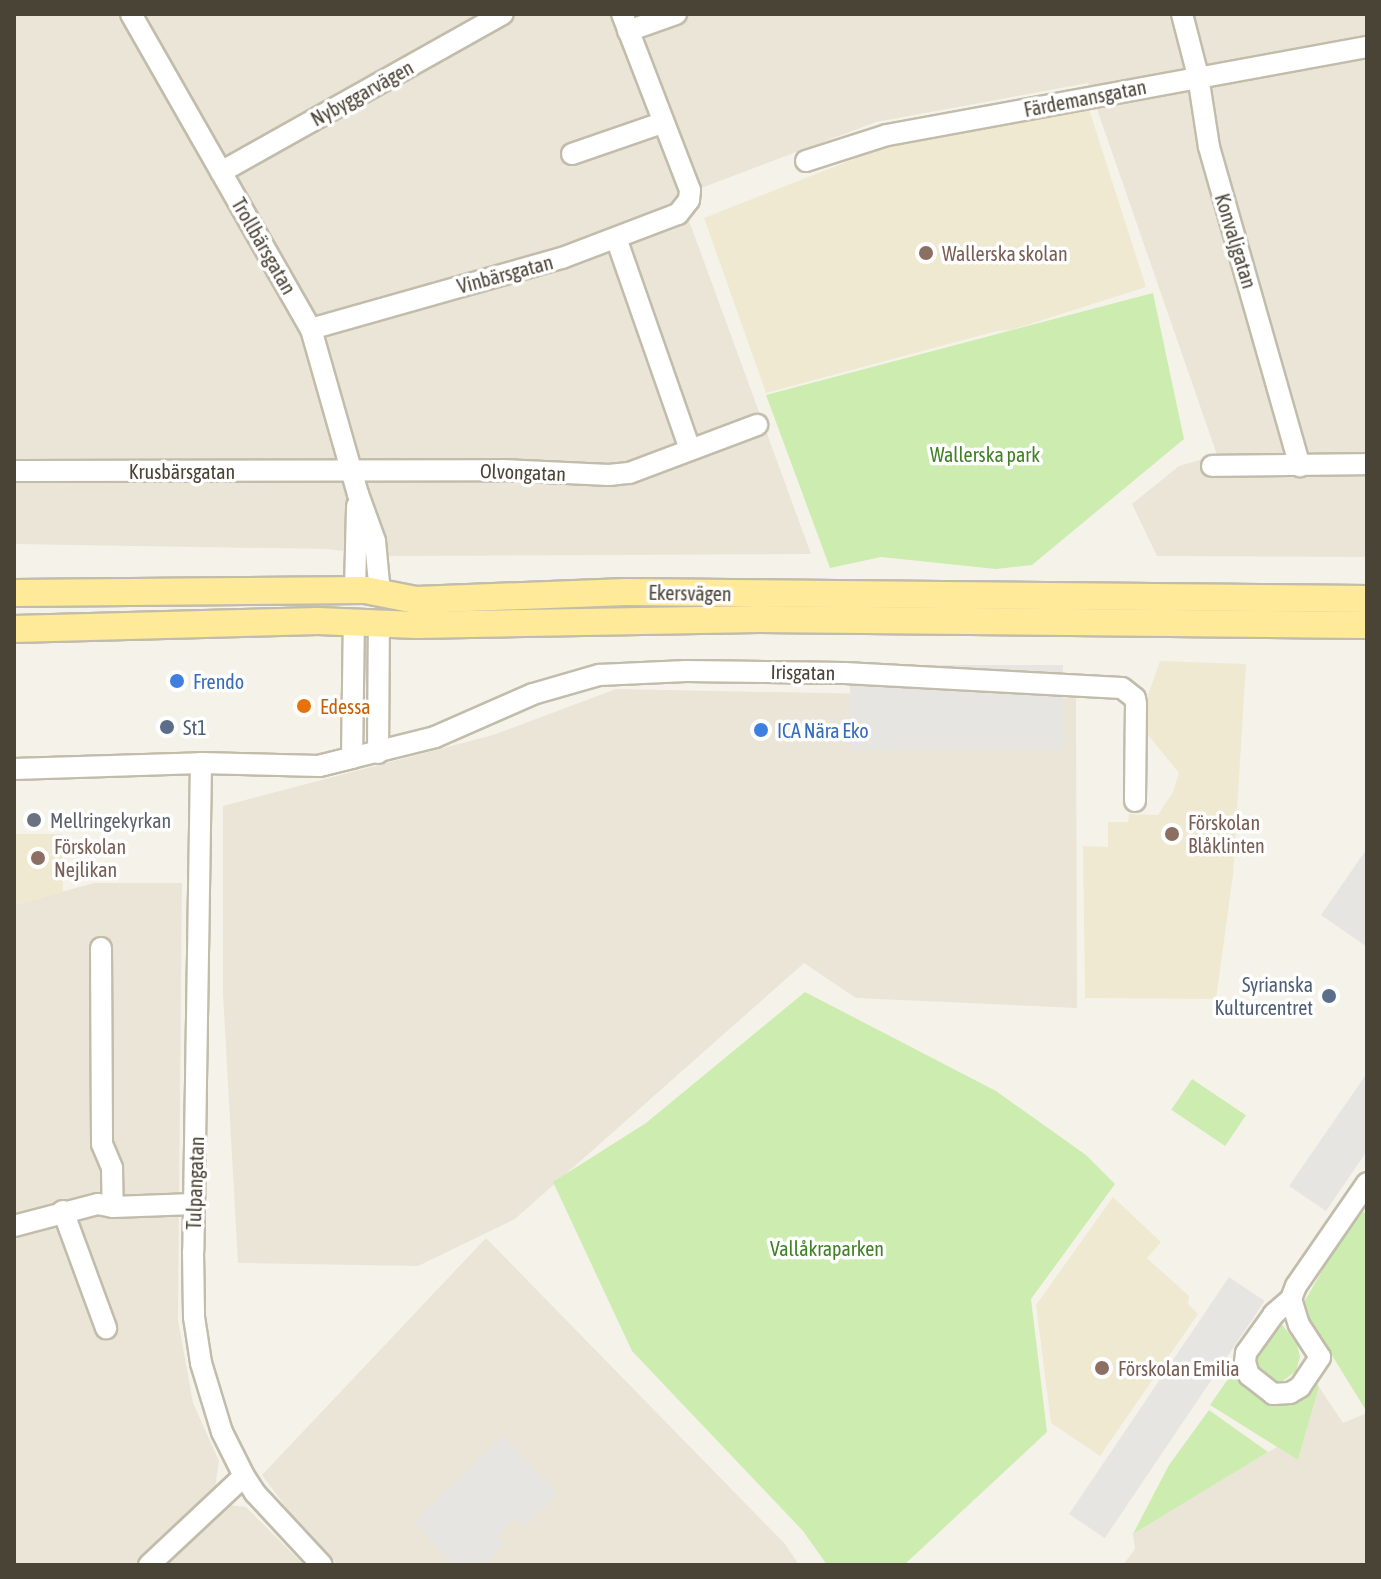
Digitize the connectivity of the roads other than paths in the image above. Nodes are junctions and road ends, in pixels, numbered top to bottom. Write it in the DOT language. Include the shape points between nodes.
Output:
graph roads {
  1 [pos="131,14"];
  2 [pos="503,14"];
  3 [pos="676,14"];
  4 [pos="1182,14"];
  5 [pos="625,22"];
  6 [pos="1367,50"];
  7 [pos="1198,76"];
  8 [pos="662,123"];
  9 [pos="572,154"];
  10 [pos="806,161"];
  11 [pos="221,172"];
  12 [pos="616,238"];
  13 [pos="311,329"];
  14 [pos="757,425"];
  15 [pos="690,449"];
  16 [pos="1367,464"];
  17 [pos="1212,466"];
  18 [pos="1300,466"];
  19 [pos="14,471"];
  20 [pos="351,471"];
  21 [pos="367,592"];
  22 [pos="14,593"];
  23 [pos="1367,599"];
  24 [pos="367,623"];
  25 [pos="1367,625"];
  26 [pos="14,629"];
  27 [pos="366,756"];
  28 [pos="201,763"];
  29 [pos="14,769"];
  30 [pos="1135,801"];
  31 [pos="101,948"];
  32 [pos="1367,1183"];
  33 [pos="194,1204"];
  34 [pos="113,1207"];
  35 [pos="63,1211"];
  36 [pos="14,1226"];
  37 [pos="1291,1299"];
  38 [pos="106,1328"];
  39 [pos="244,1476"];
  40 [pos="149,1565"];
  41 [pos="322,1565"];
  1 -- 11 [label="street, Trollbärsgatan"];
  2 -- 11 [label="street, Nybyggarvägen"];
  3 -- 5 [label="street"];
  4 -- 7 [label="street, Konvaljgatan"];
  5 -- 8 [label="street"];
  6 -- 7 [label="street, Färdemansgatan"];
  7 -- 10 [label="street, Färdemansgatan" via="887,135"];
  7 -- 18 [label="street, Konvaljgatan" via="1209,147"];
  8 -- 9 [label="street"];
  8 -- 12 [label="street, Vinbärsgatan" via="690,190 689,201 670,218"];
  11 -- 13 [label="street, Trollbärsgatan"];
  12 -- 13 [label="street, Vinbärsgatan"];
  12 -- 15 [label="street"];
  13 -- 20 [label="street, Trollbärsgatan"];
  14 -- 15 [label="street, Olvongatan"];
  15 -- 20 [label="street, Olvongatan" via="629,473 609,475"];
  16 -- 18 [label="street"];
  17 -- 18 [label="street"];
  19 -- 20 [label="street, Krusbärsgatan"];
  20 -- 21 [label="street, Trollbärsgatan"];
  21 -- 22 [label="main road, Ekersvägen"];
  21 -- 23 [label="main road, Ekersvägen" via="416,600 626,592"];
  21 -- 24 [label="main road"];
  24 -- 25 [label="main road, Ekersvägen" via="774,619"];
  24 -- 26 [label="main road, Ekersvägen"];
  24 -- 27 [label="street"];
  27 -- 28 [label="street" via="319,766"];
  27 -- 30 [label="street, Irisgatan" via="435,737 533,694 624,671 822,673 1113,686 1135,698"];
  28 -- 29 [label="street"];
  28 -- 33 [label="street, Tulpangatan"];
  31 -- 34 [label="street" via="102,1144 112,1168"];
  32 -- 37 [label="street"];
  33 -- 34 [label="street"];
  33 -- 39 [label="street, Tulpangatan" via="194,1317 201,1363 222,1432"];
  34 -- 35 [label="street" via="98,1204"];
  35 -- 36 [label="street"];
  35 -- 38 [label="street"];
  37 -- 37 [label="street" via="1246,1353 1249,1375 1273,1394 1300,1387 1320,1357 1299,1325"];
  39 -- 40 [label="street"];
  39 -- 41 [label="street, Tulpangatan"];
}
